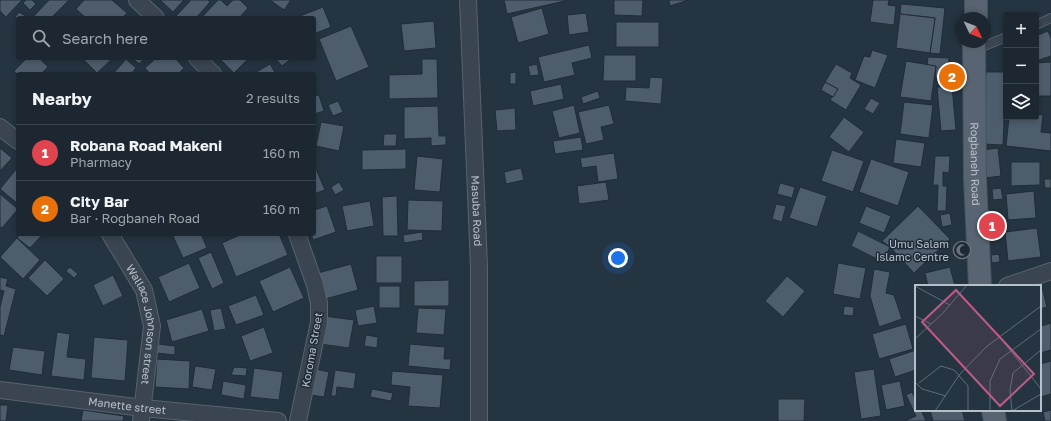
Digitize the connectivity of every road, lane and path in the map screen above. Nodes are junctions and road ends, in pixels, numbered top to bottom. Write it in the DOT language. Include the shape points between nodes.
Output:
graph roads {
  1 [pos="137,0"];
  2 [pos="468,0"];
  3 [pos="976,0"];
  4 [pos="976,12"];
  5 [pos="154,16"];
  6 [pos="1051,18"];
  7 [pos="1039,24"];
  8 [pos="1003,38"];
  9 [pos="991,41"];
  10 [pos="974,48"];
  11 [pos="199,60"];
  12 [pos="211,72"];
  13 [pos="0,127"];
  14 [pos="16,139"];
  15 [pos="111,236"];
  16 [pos="297,236"];
  17 [pos="1051,271"];
  18 [pos="980,285"];
  19 [pos="1010,285"];
  20 [pos="0,390"];
  21 [pos="993,411"];
  22 [pos="142,414"];
  23 [pos="278,421"];
  24 [pos="298,421"];
  25 [pos="479,421"];
  26 [pos="995,421"];
  1 -- 5 [label="street"];
  2 -- 25 [label="street, Masuba Road" via="480,267"];
  3 -- 4 [label="main road"];
  6 -- 7 [label="lane"];
  8 -- 9 [label="lane"];
  10 -- 18 [label="main road, Rogbaneh Road" via="975,179"];
  11 -- 12 [label="street"];
  13 -- 14 [label="street"];
  15 -- 22 [label="street, Wallace Johnson street" via="144,290 152,326"];
  16 -- 24 [label="street, Koroma Street" via="319,303 319,322"];
  17 -- 19 [label="street"];
  20 -- 22 [label="street, Manette street"];
  21 -- 26 [label="main road"];
  22 -- 23 [label="street, Manette street"];
}
